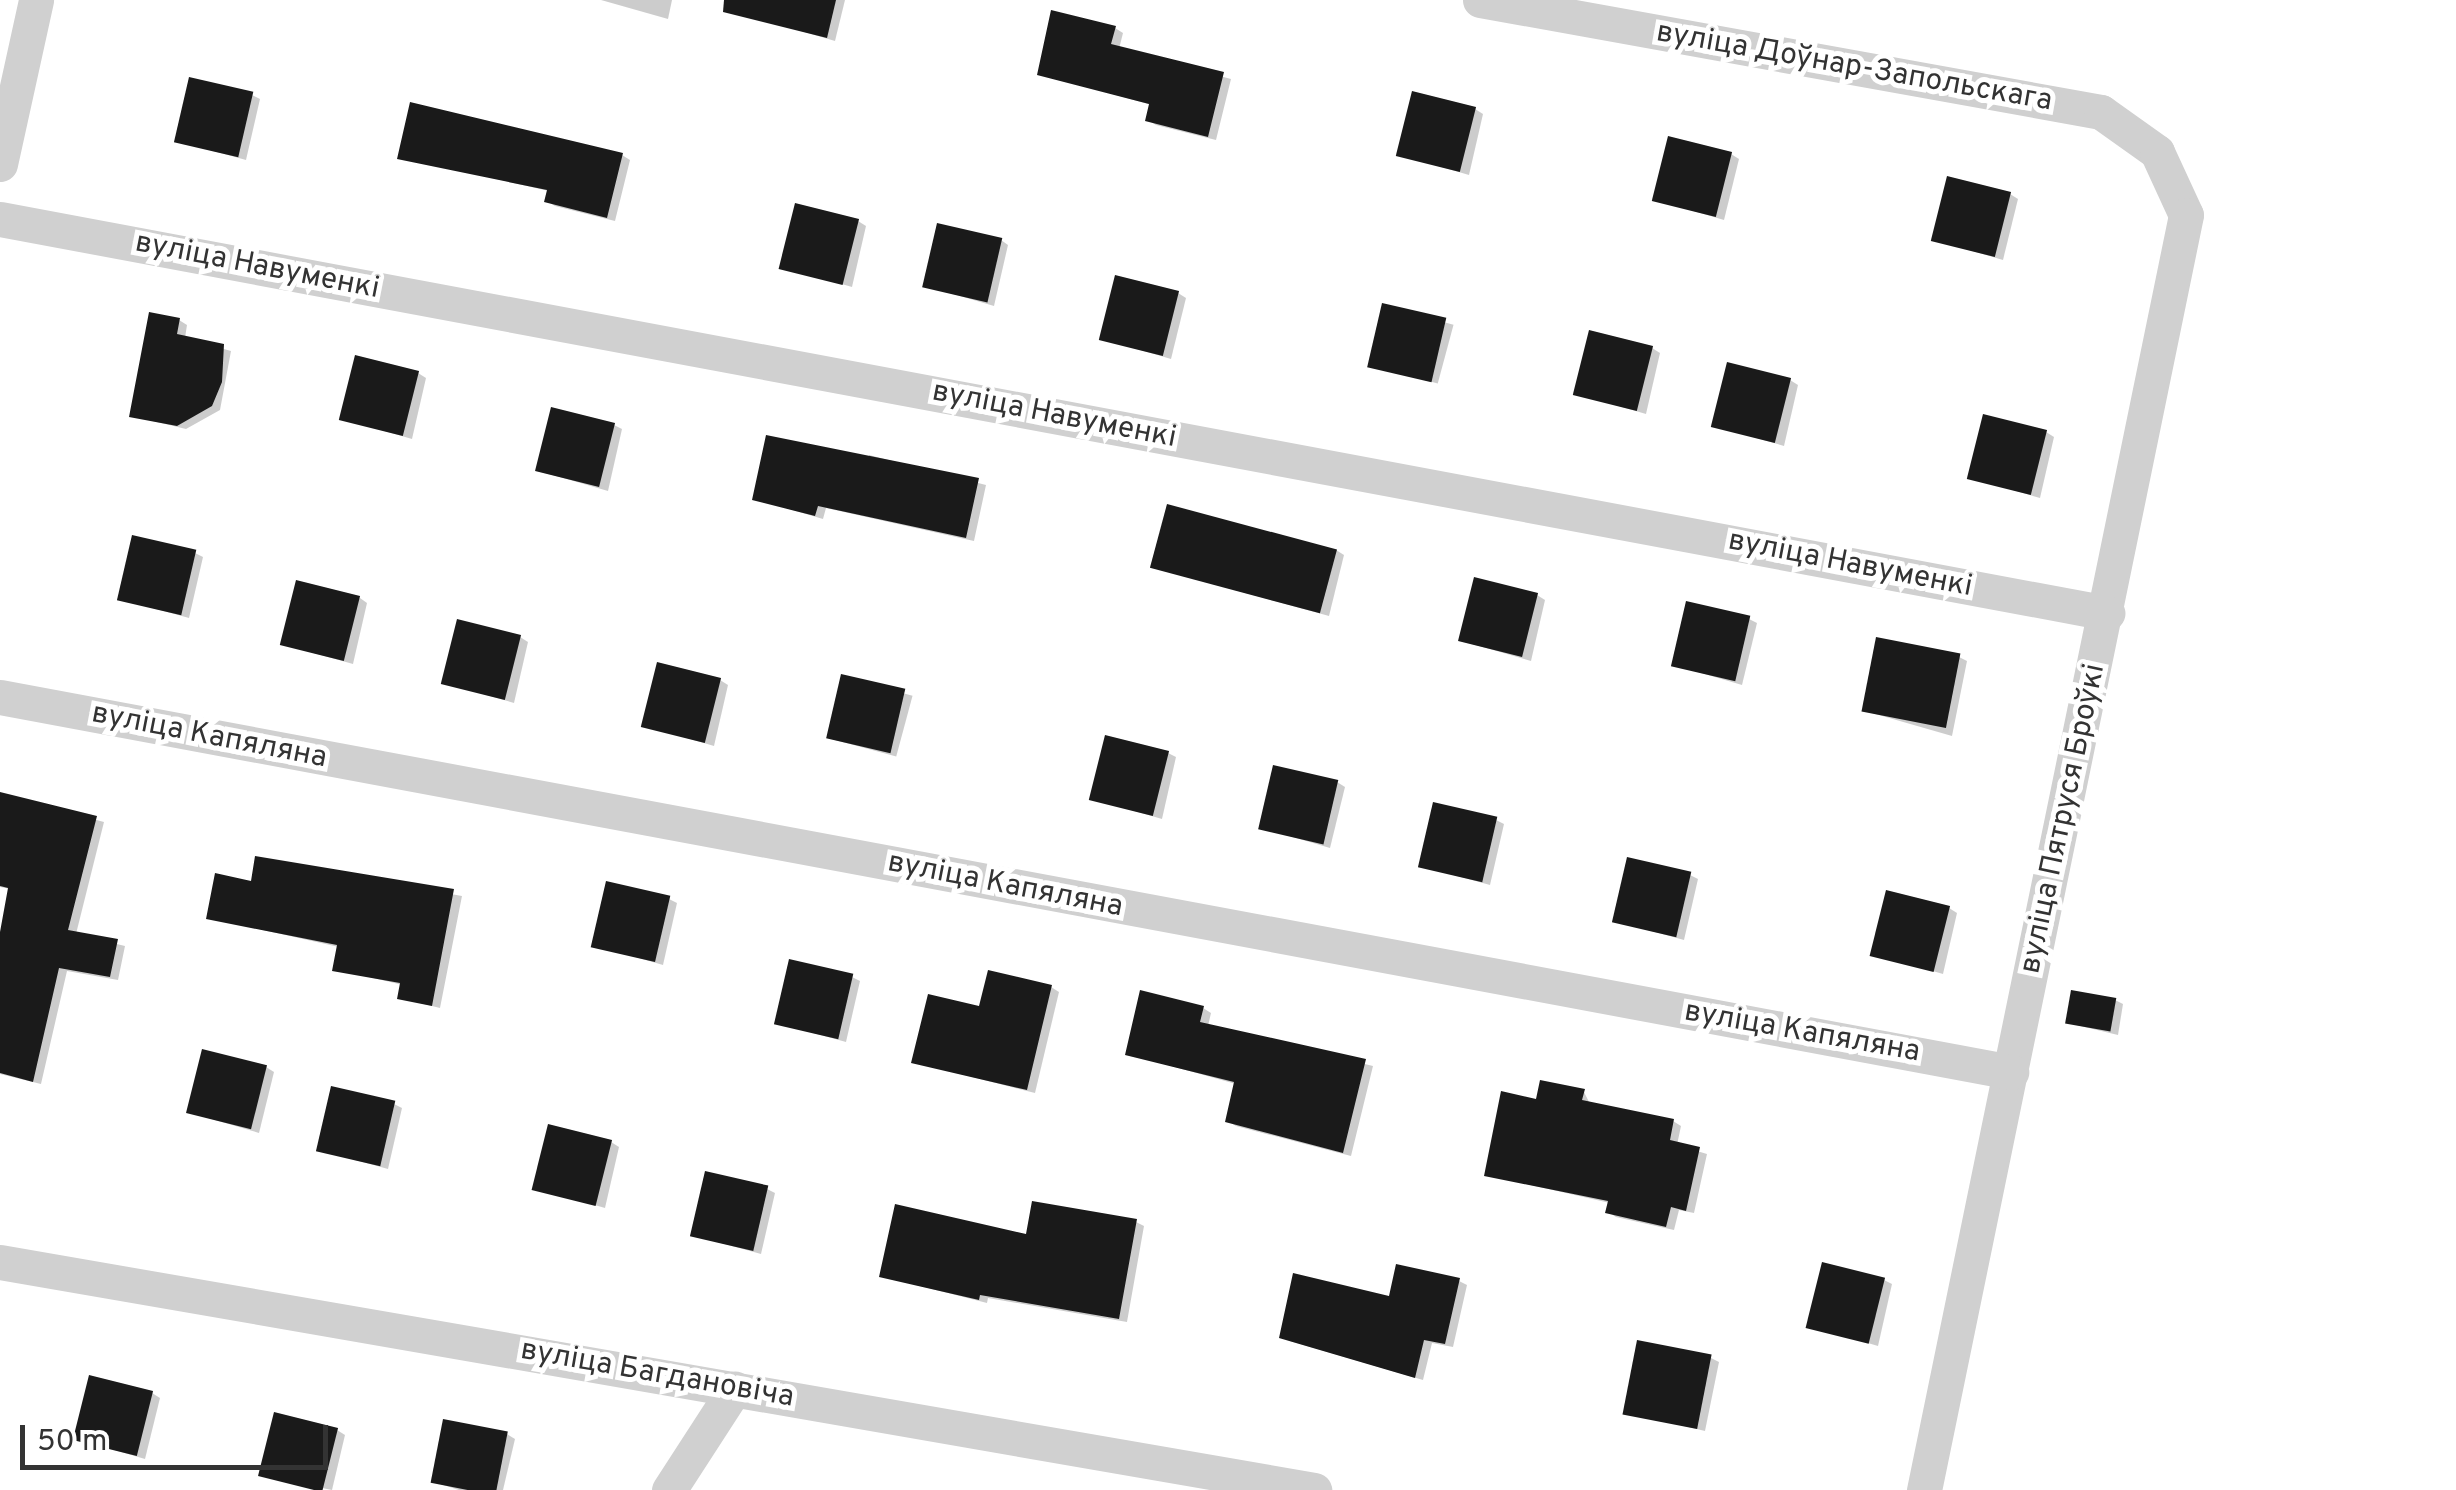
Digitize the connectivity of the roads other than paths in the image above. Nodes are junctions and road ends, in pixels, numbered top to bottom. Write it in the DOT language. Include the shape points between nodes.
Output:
graph roads {
  1 [pos="36,0"];
  2 [pos="1480,0"];
  3 [pos="2157,152"];
  4 [pos="0,164"];
  5 [pos="0,219"];
  6 [pos="2107,613"];
  7 [pos="0,697"];
  8 [pos="2011,1072"];
  9 [pos="0,1262"];
  10 [pos="734,1388"];
  11 [pos="669,1490"];
  12 [pos="1314,1490"];
  13 [pos="1924,1490"];
  1 -- 4 [label="street"];
  2 -- 3 [label="street, вуліца Доўнар-Запольскага" via="2101,112"];
  3 -- 6 [label="street, вуліца Пятруся Броўкі" via="2186,215"];
  5 -- 6 [label="street, вуліца Навуменкі"];
  6 -- 8 [label="street, вуліца Пятруся Броўкі"];
  7 -- 8 [label="street, вуліца Капяляна"];
  8 -- 13 [label="street, вуліца Пятруся Броўкі"];
  9 -- 10 [label="street, вуліца Багдановіча"];
  10 -- 11 [label="street"];
  10 -- 12 [label="street, вуліца Багдановіча"];
}
